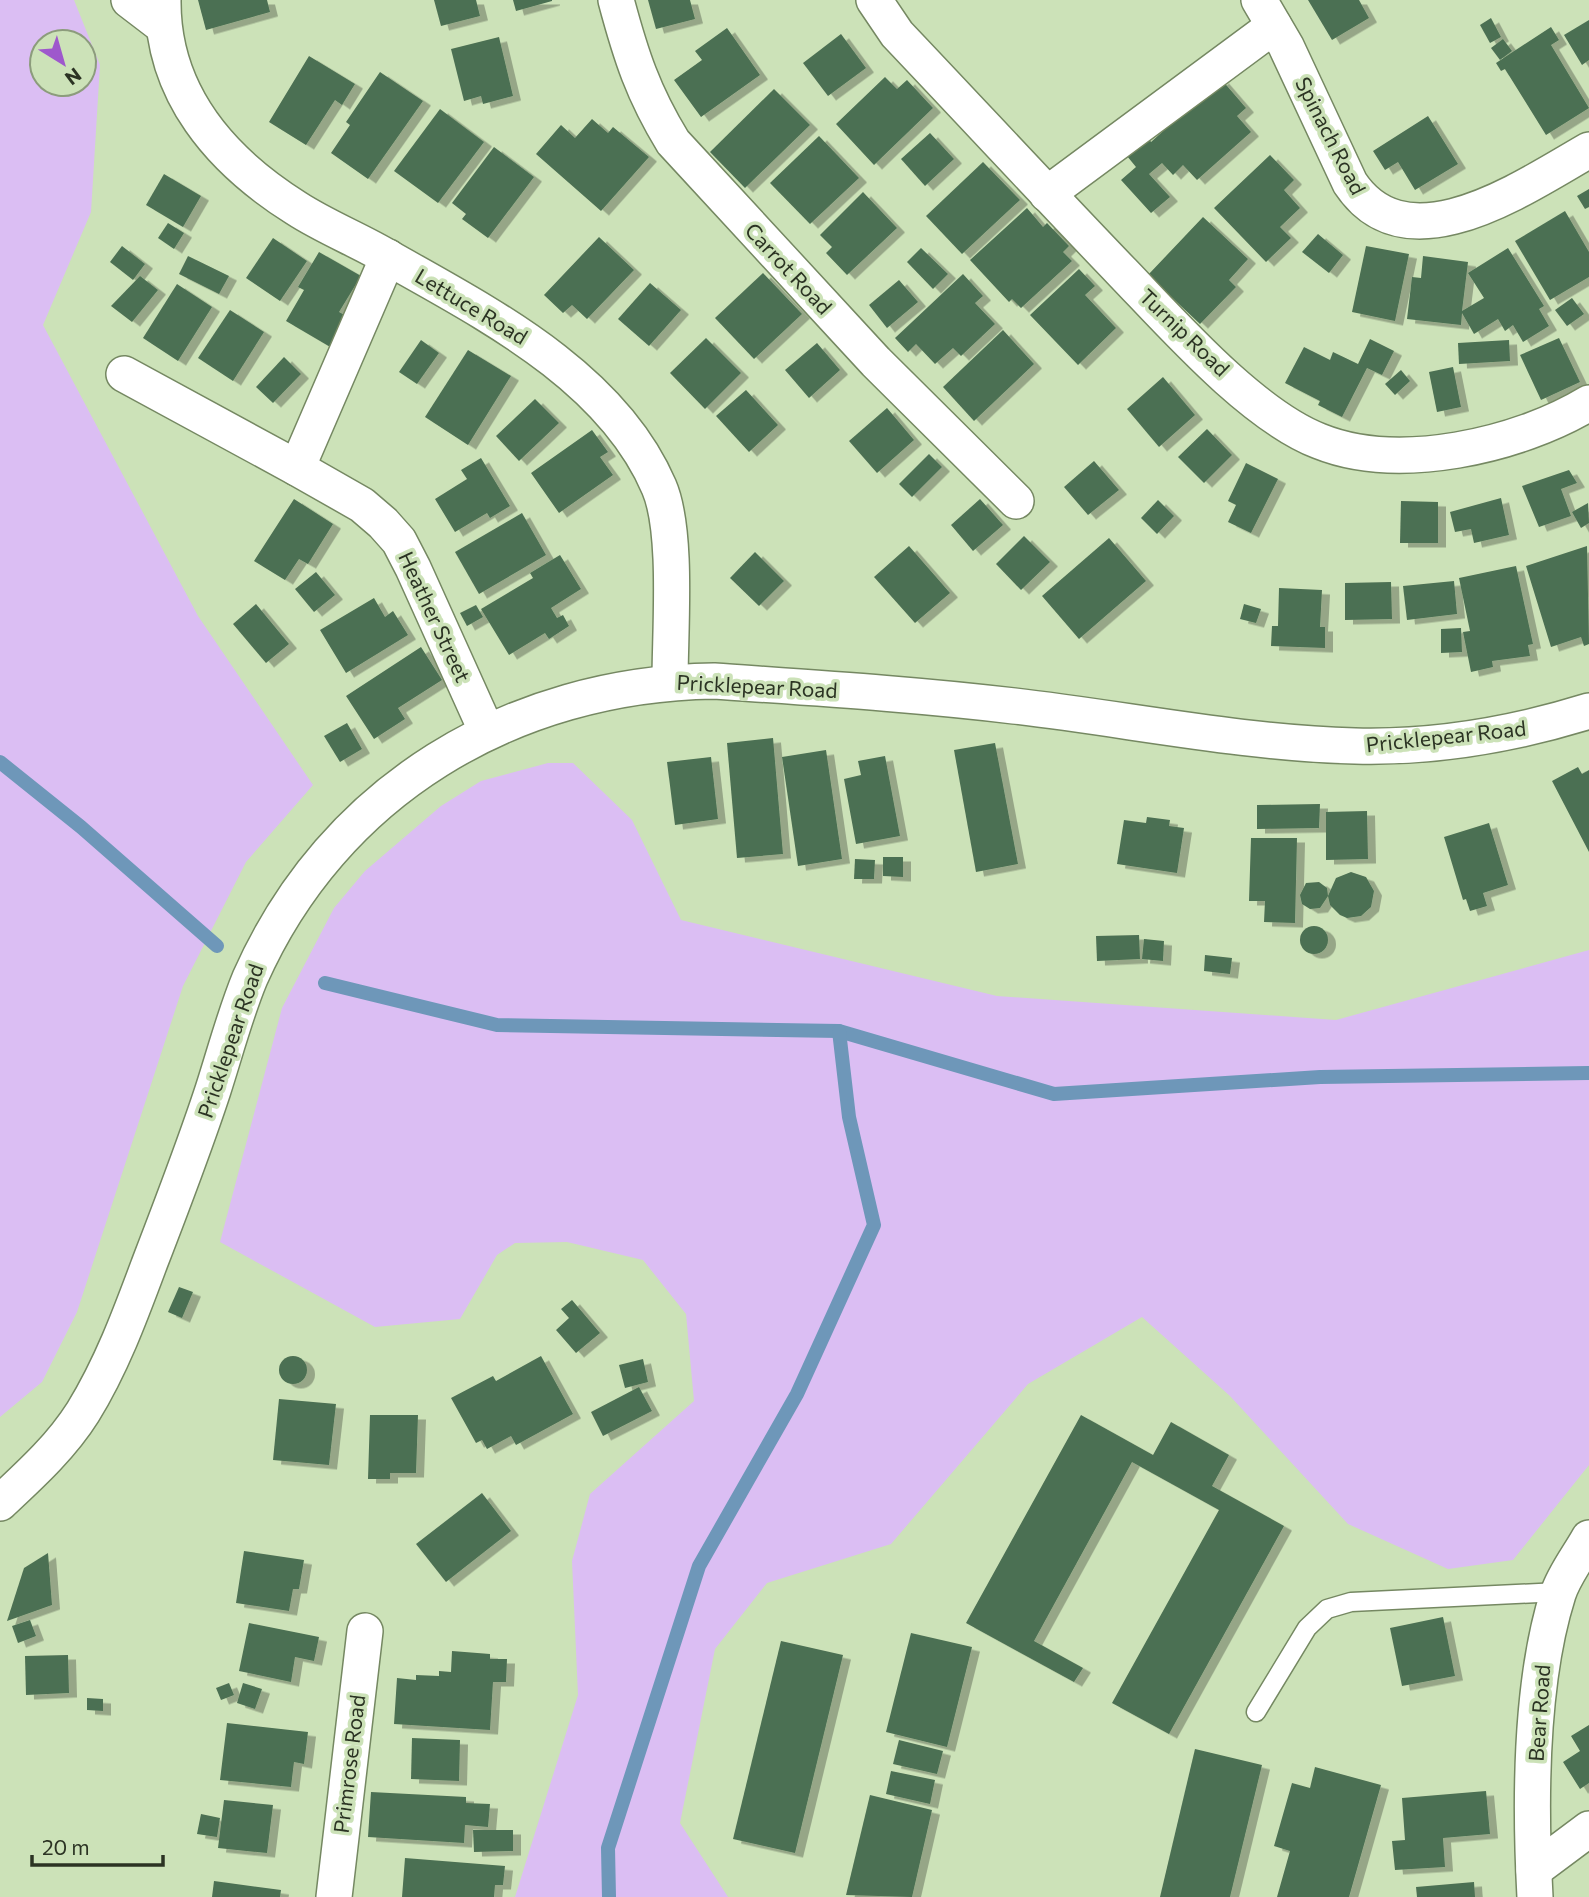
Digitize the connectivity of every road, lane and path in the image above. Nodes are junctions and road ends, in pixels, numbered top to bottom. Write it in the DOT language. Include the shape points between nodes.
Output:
graph roads {
  1 [pos="129,0"];
  2 [pos="617,0"];
  3 [pos="874,0"];
  4 [pos="163,13"];
  5 [pos="1266,13"];
  6 [pos="1589,150"];
  7 [pos="1047,194"];
  8 [pos="388,257"];
  9 [pos="124,374"];
  10 [pos="1589,403"];
  11 [pos="297,467"];
  12 [pos="1016,501"];
  13 [pos="670,681"];
  14 [pos="1589,711"];
  15 [pos="487,732"];
  16 [pos="0,1503"];
  17 [pos="1589,1538"];
  18 [pos="1559,1592"];
  19 [pos="365,1631"];
  20 [pos="1256,1712"];
  21 [pos="1589,1829"];
  22 [pos="1534,1884"];
  23 [pos="334,1897"];
  1 -- 4 [label="street"];
  2 -- 12 [label="street, Carrot Road" via="634,68 673,142 876,362"];
  3 -- 7 [label="street, Turnip Road" via="897,34"];
  4 -- 8 [label="street, Lettuce Road" via="178,86 222,150 297,209"];
  5 -- 6 [label="street, Spinach Road" via="1350,183 1363,202 1388,217 1412,223 1469,212 1514,193"];
  5 -- 7 [label="street"];
  7 -- 10 [label="street, Turnip Road" via="1188,341 1290,428 1321,442 1414,455 1480,446 1555,424"];
  8 -- 11 [label="street"];
  8 -- 13 [label="street, Lettuce Road" via="519,335 580,379 644,458 668,516"];
  9 -- 11 [label="street, Heather Street"];
  11 -- 15 [label="street, Heather Street" via="362,505 399,541"];
  13 -- 14 [label="street, Pricklepear Road" via="1013,706 1243,737 1356,746 1450,741 1524,729"];
  13 -- 15 [label="street, Pricklepear Road" via="588,694"];
  15 -- 16 [label="street, Pricklepear Road" via="428,765 382,799 319,865 276,926 249,980 195,1147 120,1341 82,1413 50,1456"];
  17 -- 18 [label="street, Bear Road"];
  18 -- 20 [label="lane" via="1394,1598 1337,1605 1307,1628"];
  18 -- 22 [label="street, Bear Road" via="1544,1654 1537,1718"];
  19 -- 23 [label="street, Primrose Road"];
  21 -- 22 [label="street"];
}
